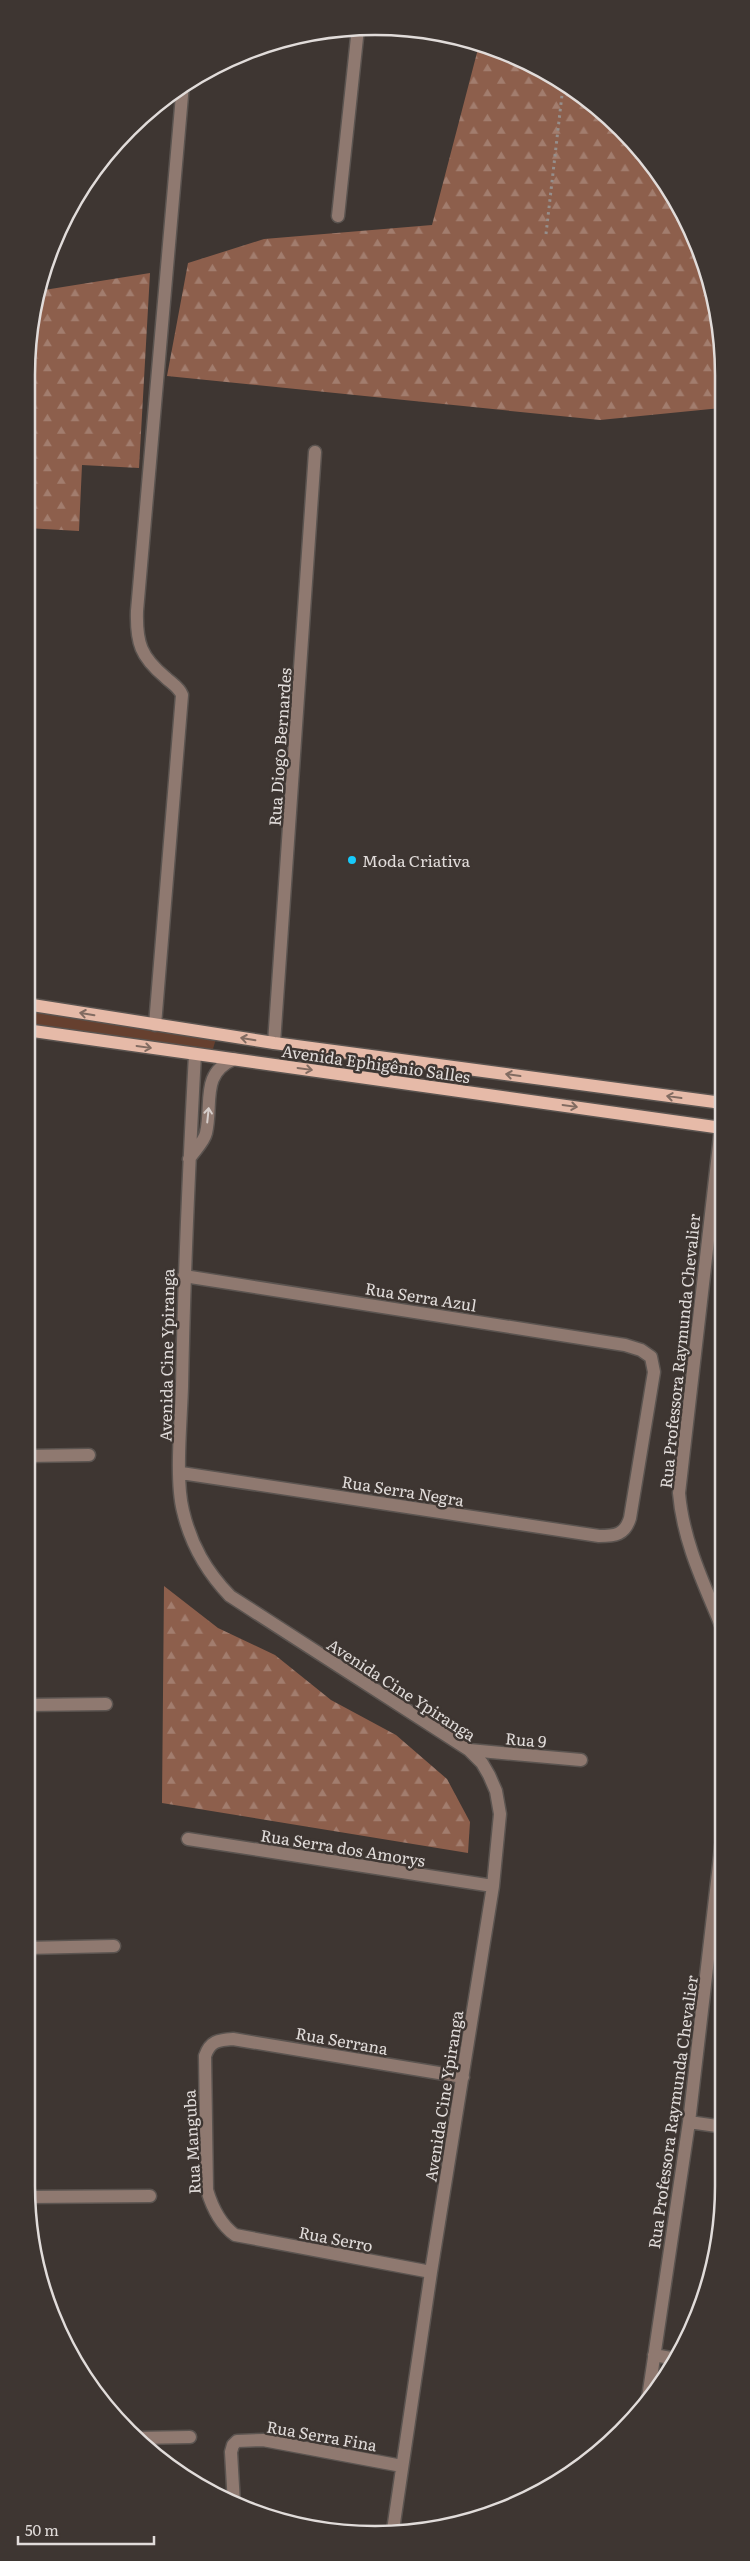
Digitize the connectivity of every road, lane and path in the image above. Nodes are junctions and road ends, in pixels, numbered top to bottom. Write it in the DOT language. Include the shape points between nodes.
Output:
graph roads {
  1 [pos="357,36"];
  2 [pos="562,91"];
  3 [pos="182,95"];
  4 [pos="338,216"];
  5 [pos="546,234"];
  6 [pos="315,452"];
  7 [pos="35,1005"];
  8 [pos="155,1025"];
  9 [pos="35,1031"];
  10 [pos="274,1043"];
  11 [pos="195,1054"];
  12 [pos="234,1059"];
  13 [pos="715,1102"];
  14 [pos="715,1127"];
  15 [pos="189,1159"];
  16 [pos="715,1187"];
  17 [pos="184,1276"];
  18 [pos="89,1455"];
  19 [pos="35,1456"];
  20 [pos="181,1473"];
  21 [pos="621,1534"];
  22 [pos="715,1610"];
  23 [pos="106,1704"];
  24 [pos="35,1705"];
  25 [pos="468,1750"];
  26 [pos="581,1760"];
  27 [pos="188,1839"];
  28 [pos="493,1886"];
  29 [pos="715,1939"];
  30 [pos="114,1946"];
  31 [pos="35,1948"];
  32 [pos="214,2042"];
  33 [pos="463,2077"];
  34 [pos="688,2122"];
  35 [pos="715,2126"];
  36 [pos="150,2196"];
  37 [pos="35,2197"];
  38 [pos="234,2235"];
  39 [pos="431,2272"];
  40 [pos="654,2355"];
  41 [pos="668,2357"];
  42 [pos="650,2387"];
  43 [pos="190,2437"];
  44 [pos="147,2438"];
  45 [pos="402,2466"];
  46 [pos="233,2495"];
  47 [pos="394,2525"];
  1 -- 4 [label="street"];
  2 -- 5 [label="path"];
  3 -- 8 [label="street" via="137,627 138,643 146,658 181,692"];
  6 -- 10 [label="street, Rua Diogo Bernardes"];
  8 -- 7 [label="main road, Avenida Ephigênio Salles, one-way"];
  10 -- 8 [label="main road, Avenida Ephigênio Salles, one-way"];
  9 -- 11 [label="main road, Avenida Ephigênio Salles, one-way"];
  13 -- 10 [label="main road, Avenida Ephigênio Salles, one-way"];
  11 -- 12 [label="main road, Avenida Ephigênio Salles"];
  11 -- 15 [label="street, Avenida Cine Ypiranga"];
  12 -- 14 [label="main road, Avenida Ephigênio Salles, one-way"];
  15 -- 12 [label="street, one-way" via="206,1135 211,1080 215,1071"];
  15 -- 17 [label="street, Avenida Cine Ypiranga"];
  16 -- 22 [label="street, Rua Professora Raymunda Chevalier" via="679,1493 687,1539"];
  17 -- 20 [label="street, Avenida Cine Ypiranga"];
  17 -- 21 [label="street, Rua Serra Azul" via="641,1350 651,1357 654,1372 630,1518 628,1527"];
  18 -- 19 [label="street"];
  20 -- 21 [label="street, Rua Serra Negra" via="599,1536"];
  20 -- 25 [label="street, Avenida Cine Ypiranga" via="182,1509 188,1533 210,1575 230,1596"];
  23 -- 24 [label="street"];
  25 -- 26 [label="street, Rua 9"];
  25 -- 28 [label="street, Avenida Cine Ypiranga" via="482,1764 496,1791 500,1814"];
  27 -- 28 [label="street, Rua Serra dos Amorys"];
  28 -- 33 [label="street, Avenida Cine Ypiranga"];
  29 -- 34 [label="street, Rua Professora Raymunda Chevalier"];
  30 -- 31 [label="street"];
  32 -- 33 [label="street, Rua Serrana" via="234,2039 268,2043"];
  32 -- 38 [label="street, Rua Manguba" via="205,2056 207,2190 218,2217"];
  33 -- 39 [label="street, Avenida Cine Ypiranga"];
  34 -- 35 [label="street"];
  34 -- 40 [label="street, Rua Professora Raymunda Chevalier"];
  36 -- 37 [label="street"];
  38 -- 39 [label="street, Rua Serro"];
  39 -- 45 [label="street, Avenida Cine Ypiranga"];
  40 -- 41 [label="street"];
  40 -- 42 [label="street, Rua Professora Raymunda Chevalier"];
  43 -- 44 [label="street"];
  45 -- 46 [label="street, Rua Serra Fina" via="264,2440 237,2441 231,2452"];
  45 -- 47 [label="street, Avenida Cine Ypiranga"];
}
